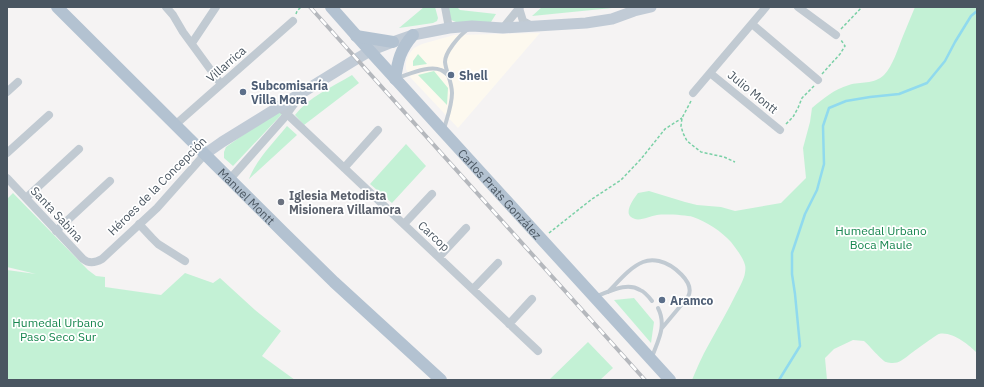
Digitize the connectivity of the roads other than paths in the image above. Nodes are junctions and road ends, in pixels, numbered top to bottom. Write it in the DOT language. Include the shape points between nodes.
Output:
graph roads {
  1 [pos="57,7"];
  2 [pos="166,7"];
  3 [pos="216,7"];
  4 [pos="331,7"];
  5 [pos="446,7"];
  6 [pos="520,7"];
  7 [pos="651,7"];
  8 [pos="766,7"];
  9 [pos="798,7"];
  10 [pos="293,21"];
  11 [pos="752,24"];
  12 [pos="472,26"];
  13 [pos="532,26"];
  14 [pos="448,28"];
  15 [pos="504,28"];
  16 [pos="356,36"];
  17 [pos="412,36"];
  18 [pos="836,36"];
  19 [pos="392,42"];
  20 [pos="192,44"];
  21 [pos="370,51"];
  22 [pos="710,73"];
  23 [pos="449,76"];
  24 [pos="395,78"];
  25 [pos="818,80"];
  26 [pos="18,82"];
  27 [pos="222,84"];
  28 [pos="7,92"];
  29 [pos="693,93"];
  30 [pos="283,110"];
  31 [pos="49,115"];
  32 [pos="175,125"];
  33 [pos="378,130"];
  34 [pos="780,130"];
  35 [pos="443,132"];
  36 [pos="79,149"];
  37 [pos="7,153"];
  38 [pos="205,154"];
  39 [pos="344,168"];
  40 [pos="7,178"];
  41 [pos="230,179"];
  42 [pos="110,181"];
  43 [pos="432,194"];
  44 [pos="26,198"];
  45 [pos="139,224"];
  46 [pos="404,224"];
  47 [pos="466,228"];
  48 [pos="56,231"];
  49 [pos="439,257"];
  50 [pos="185,261"];
  51 [pos="93,262"];
  52 [pos="498,263"];
  53 [pos="473,289"];
  54 [pos="608,292"];
  55 [pos="595,297"];
  56 [pos="532,299"];
  57 [pos="652,301"];
  58 [pos="658,308"];
  59 [pos="509,324"];
  60 [pos="662,328"];
  61 [pos="538,351"];
  62 [pos="651,359"];
  63 [pos="440,380"];
  64 [pos="670,380"];
  1 -- 32 [label="main road, Manuel Montt"];
  2 -- 20 [label="street"];
  3 -- 20 [label="street"];
  4 -- 16 [label="main road, Carlos Prats González"];
  5 -- 14 [label="street"];
  6 -- 13 [label="street" via="523,21"];
  6 -- 15 [label="street"];
  7 -- 13 [label="street, Héroes de la Concepción" via="612,19"];
  8 -- 11 [label="street"];
  9 -- 18 [label="street"];
  10 -- 27 [label="street, Villarrica"];
  11 -- 22 [label="street"];
  11 -- 25 [label="street"];
  12 -- 14 [label="street, Héroes de la Concepción"];
  12 -- 15 [label="street, Héroes de la Concepción"];
  12 -- 23 [label="lane" via="461,34 446,54 445,62"];
  13 -- 15 [label="street, Héroes de la Concepción"];
  14 -- 17 [label="street, Héroes de la Concepción"];
  16 -- 19 [label="main road"];
  16 -- 21 [label="main road, Carlos Prats González"];
  17 -- 19 [label="street, Héroes de la Concepción"];
  17 -- 24 [label="main road" via="401,51"];
  19 -- 21 [label="street, Héroes de la Concepción"];
  20 -- 27 [label="street"];
  21 -- 24 [label="main road, Carlos Prats González"];
  21 -- 30 [label="street, Héroes de la Concepción" via="303,92"];
  22 -- 29 [label="street"];
  22 -- 34 [label="street, Julio Montt"];
  23 -- 24 [label="lane" via="436,68 430,68"];
  23 -- 35 [label="lane" via="452,91"];
  24 -- 35 [label="main road, Carlos Prats González"];
  26 -- 28 [label="street"];
  27 -- 32 [label="street, Villarrica"];
  30 -- 38 [label="street, Héroes de la Concepción" via="222,142"];
  30 -- 39 [label="street, Carcop"];
  30 -- 41 [label="street, Héroes de la Concepción"];
  31 -- 37 [label="street"];
  32 -- 38 [label="main road, Manuel Montt"];
  33 -- 39 [label="street"];
  35 -- 55 [label="main road, Carlos Prats González"];
  36 -- 44 [label="street"];
  38 -- 41 [label="main road, Manuel Montt"];
  38 -- 45 [label="street, Héroes de la Concepción" via="157,208"];
  39 -- 46 [label="street, Carcop"];
  40 -- 44 [label="street, Santa Sabina"];
  41 -- 63 [label="main road, Manuel Montt" via="334,282"];
  42 -- 48 [label="street"];
  43 -- 46 [label="street"];
  44 -- 48 [label="street, Santa Sabina"];
  45 -- 50 [label="street" via="158,244"];
  45 -- 51 [label="street, Héroes de la Concepción" via="102,259"];
  46 -- 49 [label="street, Carcop"];
  47 -- 49 [label="street"];
  48 -- 51 [label="street, Santa Sabina" via="83,259"];
  49 -- 53 [label="street, Carcop"];
  52 -- 53 [label="street"];
  53 -- 59 [label="street, Carcop"];
  54 -- 55 [label="lane"];
  54 -- 57 [label="lane" via="630,286 639,289"];
  54 -- 60 [label="lane" via="643,262 654,260 671,266 684,277 690,286 690,292"];
  55 -- 62 [label="main road, Carlos Prats González"];
  56 -- 59 [label="street"];
  58 -- 60 [label="lane"];
  59 -- 61 [label="street, Carcop"];
  60 -- 62 [label="lane"];
  62 -- 64 [label="main road, Carlos Prats González"];
}
